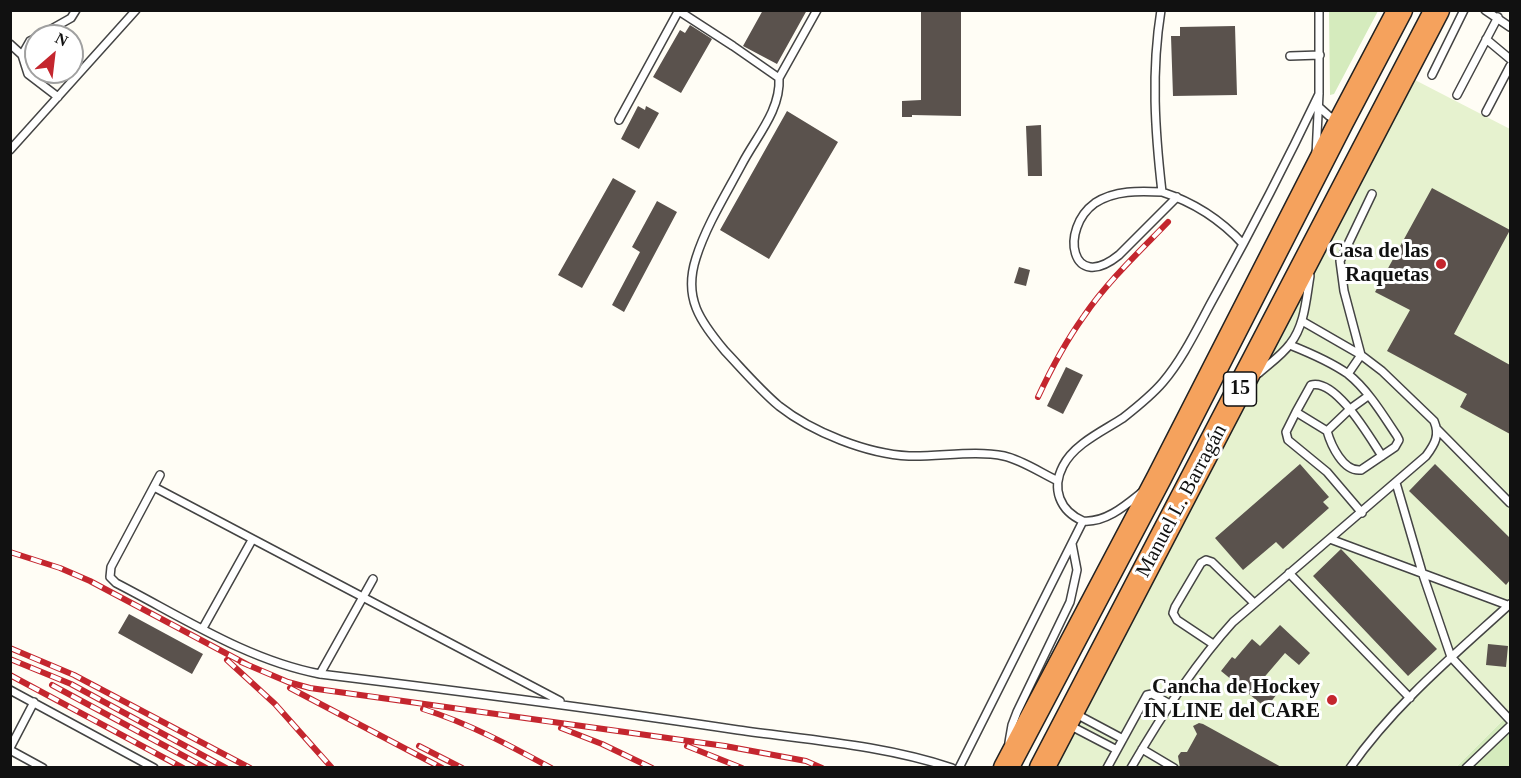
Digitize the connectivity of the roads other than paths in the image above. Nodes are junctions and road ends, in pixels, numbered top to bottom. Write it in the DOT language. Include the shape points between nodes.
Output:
graph roads {
  1 [pos="76,10"];
  2 [pos="136,10"];
  3 [pos="817,10"];
  4 [pos="1161,10"];
  5 [pos="1319,10"];
  6 [pos="1400,10"];
  7 [pos="1437,10"];
  8 [pos="1464,10"];
  9 [pos="1485,10"];
  10 [pos="679,11"];
  11 [pos="1498,18"];
  12 [pos="61,24"];
  13 [pos="1510,27"];
  14 [pos="1486,39"];
  15 [pos="10,44"];
  16 [pos="24,52"];
  17 [pos="22,55"];
  18 [pos="1320,55"];
  19 [pos="1290,56"];
  20 [pos="1510,60"];
  21 [pos="1510,66"];
  22 [pos="1432,75"];
  23 [pos="779,78"];
  24 [pos="1319,94"];
  25 [pos="1457,95"];
  26 [pos="57,97"];
  27 [pos="1319,107"];
  28 [pos="1486,112"];
  29 [pos="619,120"];
  30 [pos="1341,123"];
  31 [pos="10,150"];
  32 [pos="1317,171"];
  33 [pos="1162,192"];
  34 [pos="1372,194"];
  35 [pos="1177,197"];
  36 [pos="1243,244"];
  37 [pos="1313,249"];
  38 [pos="1302,321"];
  39 [pos="1290,345"];
  40 [pos="1361,355"];
  41 [pos="1348,374"];
  42 [pos="1239,392"];
  43 [pos="1368,396"];
  44 [pos="1350,409"];
  45 [pos="1296,412"];
  46 [pos="1437,429"];
  47 [pos="1327,431"];
  48 [pos="1382,456"];
  49 [pos="160,475"];
  50 [pos="1159,478"];
  51 [pos="1058,481"];
  52 [pos="1396,483"];
  53 [pos="154,487"];
  54 [pos="1510,503"];
  55 [pos="1362,513"];
  56 [pos="1083,521"];
  57 [pos="1330,539"];
  58 [pos="252,540"];
  59 [pos="1072,544"];
  60 [pos="1422,572"];
  61 [pos="1289,573"];
  62 [pos="373,579"];
  63 [pos="362,597"];
  64 [pos="1253,602"];
  65 [pos="1510,605"];
  66 [pos="203,628"];
  67 [pos="1213,644"];
  68 [pos="1451,657"];
  69 [pos="320,674"];
  70 [pos="10,690"];
  71 [pos="1410,698"];
  72 [pos="34,702"];
  73 [pos="564,704"];
  74 [pos="1170,704"];
  75 [pos="1068,717"];
  76 [pos="1510,720"];
  77 [pos="1510,726"];
  78 [pos="1123,739"];
  79 [pos="10,749"];
  80 [pos="1142,749"];
  81 [pos="1117,750"];
  82 [pos="1007,765"];
  83 [pos="43,768"];
  84 [pos="154,768"];
  85 [pos="952,768"];
  86 [pos="959,768"];
  87 [pos="1042,768"];
  88 [pos="1107,768"];
  89 [pos="1131,768"];
  90 [pos="1174,768"];
  91 [pos="1350,768"];
  92 [pos="1466,768"];
  1 -- 12 [label="lane"];
  2 -- 26 [label="lane"];
  3 -- 23 [label="lane"];
  4 -- 33 [label="lane" via="1154,102"];
  5 -- 18 [label="lane"];
  6 -- 30 [label="highway, Manuel L. Barragán / 15"];
  7 -- 37 [label="highway, Manuel L. Barragán / 15"];
  8 -- 22 [label="lane"];
  9 -- 11 [label="lane"];
  10 -- 23 [label="lane"];
  10 -- 29 [label="lane"];
  11 -- 13 [label="lane"];
  11 -- 14 [label="lane"];
  14 -- 20 [label="lane"];
  14 -- 25 [label="lane"];
  15 -- 17 [label="lane"];
  16 -- 17 [label="lane"];
  17 -- 26 [label="lane" via="28,74"];
  18 -- 19 [label="lane"];
  18 -- 24 [label="lane"];
  21 -- 28 [label="lane"];
  23 -- 51 [label="lane" via="773,109 696,255 691,288 701,320 753,383 781,407 830,435 881,452 908,456 1005,456"];
  24 -- 27 [label="lane"];
  24 -- 36 [label="lane"];
  26 -- 31 [label="lane"];
  27 -- 30 [label="lane"];
  27 -- 32 [label="lane"];
  30 -- 32 [label="highway, Manuel L. Barragán / 15"];
  32 -- 50 [label="highway, Manuel L. Barragán / 15"];
  33 -- 35 [label="lane"];
  33 -- 35 [label="lane" via="1122,193 1094,204 1075,234 1073,250 1079,261 1092,267 1108,263"];
  34 -- 40 [label="lane" via="1340,261"];
  35 -- 36 [label="lane" via="1217,220"];
  36 -- 51 [label="lane" via="1164,381 1140,405 1076,450 1063,465"];
  37 -- 38 [label="lane"];
  37 -- 42 [label="highway, Manuel L. Barragán / 15"];
  38 -- 39 [label="lane"];
  38 -- 40 [label="lane"];
  39 -- 41 [label="lane"];
  39 -- 42 [label="lane"];
  40 -- 41 [label="lane"];
  40 -- 46 [label="lane" via="1408,394"];
  41 -- 43 [label="lane"];
  42 -- 75 [label="highway, Manuel L. Barragán / 15"];
  43 -- 44 [label="lane"];
  43 -- 48 [label="lane" via="1399,440"];
  44 -- 45 [label="lane" via="1334,393 1314,384"];
  44 -- 47 [label="lane"];
  44 -- 48 [label="lane"];
  45 -- 47 [label="lane"];
  45 -- 55 [label="lane" via="1286,436 1327,472"];
  46 -- 52 [label="lane" via="1437,438 1426,456"];
  46 -- 54 [label="lane"];
  47 -- 48 [label="lane" via="1333,448 1350,468 1361,470"];
  49 -- 53 [label="lane"];
  50 -- 56 [label="lane" via="1116,512"];
  50 -- 82 [label="highway, Manuel L. Barragán / 15"];
  51 -- 56 [label="lane" via="1061,503"];
  52 -- 55 [label="lane"];
  52 -- 60 [label="lane"];
  53 -- 58 [label="lane"];
  53 -- 66 [label="lane" via="111,567 110,577"];
  55 -- 57 [label="lane"];
  56 -- 59 [label="lane"];
  57 -- 60 [label="lane"];
  57 -- 61 [label="lane"];
  58 -- 63 [label="lane"];
  58 -- 66 [label="lane"];
  59 -- 82 [label="lane" via="1077,570 1073,594 1017,712"];
  59 -- 86 [label="lane"];
  60 -- 65 [label="lane"];
  60 -- 68 [label="lane"];
  61 -- 64 [label="lane"];
  61 -- 71 [label="lane"];
  62 -- 63 [label="lane"];
  63 -- 69 [label="lane"];
  63 -- 73 [label="lane"];
  64 -- 67 [label="lane"];
  64 -- 67 [label="lane" via="1212,562 1201,563 1173,613 1177,620"];
  65 -- 68 [label="lane"];
  66 -- 69 [label="lane" via="274,663"];
  67 -- 74 [label="lane"];
  68 -- 71 [label="lane"];
  68 -- 76 [label="lane"];
  69 -- 73 [label="lane"];
  70 -- 72 [label="lane"];
  71 -- 91 [label="lane"];
  72 -- 79 [label="lane"];
  72 -- 84 [label="lane"];
  73 -- 85 [label="lane" via="887,751"];
  74 -- 78 [label="lane" via="1149,694"];
  74 -- 80 [label="lane"];
  75 -- 78 [label="lane"];
  75 -- 81 [label="lane"];
  75 -- 87 [label="highway, Manuel L. Barragán / 15"];
  77 -- 92 [label="lane"];
  78 -- 81 [label="lane"];
  79 -- 83 [label="lane"];
  80 -- 89 [label="lane"];
  80 -- 90 [label="lane"];
  81 -- 88 [label="lane"];
}
